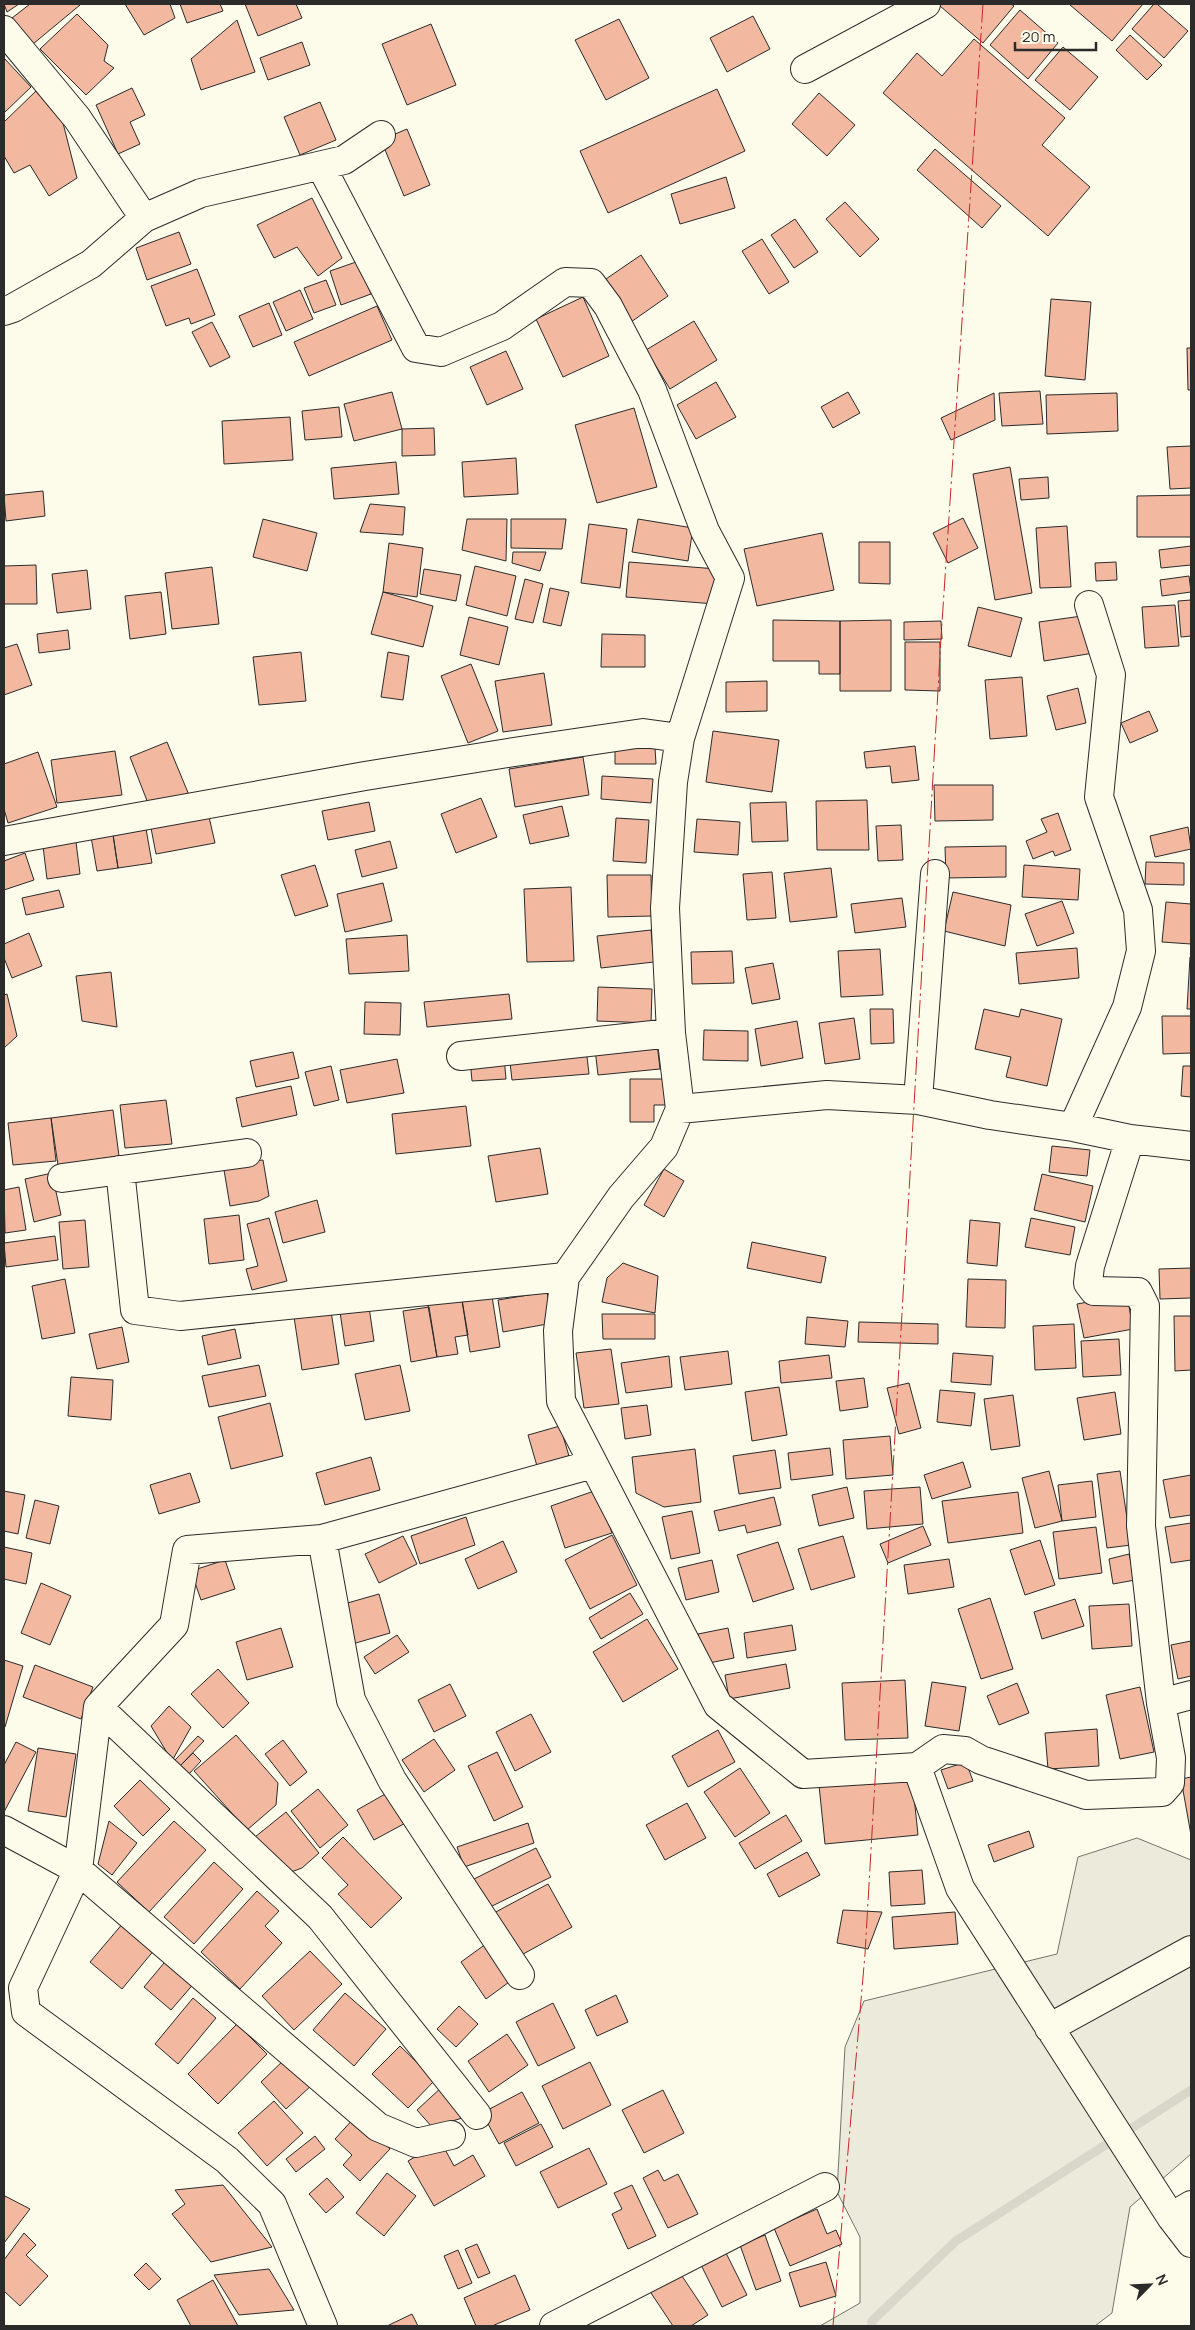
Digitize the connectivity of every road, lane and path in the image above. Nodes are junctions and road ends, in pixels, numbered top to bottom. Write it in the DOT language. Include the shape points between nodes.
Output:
graph roads {
  1 [pos="926,4"];
  2 [pos="4,30"];
  3 [pos="805,69"];
  4 [pos="381,135"];
  5 [pos="321,166"];
  6 [pos="144,218"];
  7 [pos="4,311"];
  8 [pos="1089,605"];
  9 [pos="680,738"];
  10 [pos="4,841"];
  11 [pos="935,874"];
  12 [pos="671,1033"];
  13 [pos="461,1056"];
  14 [pos="918,1100"];
  15 [pos="680,1108"];
  16 [pos="1073,1127"];
  17 [pos="1130,1139"];
  18 [pos="1191,1146"];
  19 [pos="246,1153"];
  20 [pos="120,1170"];
  21 [pos="62,1178"];
  22 [pos="565,1277"];
  23 [pos="593,1464"];
  24 [pos="322,1539"];
  25 [pos="1191,1695"];
  26 [pos="1161,1702"];
  27 [pos="98,1707"];
  28 [pos="917,1767"];
  29 [pos="4,1830"];
  30 [pos="78,1870"];
  31 [pos="1191,1950"];
  32 [pos="520,1975"];
  33 [pos="1050,2028"];
  34 [pos="478,2115"];
  35 [pos="451,2135"];
  36 [pos="825,2187"];
  37 [pos="1181,2211"];
  38 [pos="1191,2243"];
  39 [pos="323,2326"];
  40 [pos="554,2326"];
  1 -- 3 [label="street"];
  2 -- 6 [label="street" via="77,118"];
  4 -- 5 [label="street" via="344,160"];
  5 -- 6 [label="street" via="202,193"];
  5 -- 9 [label="street" via="416,348 442,352 502,326 565,282 591,283 608,306 652,390 705,531 730,578"];
  6 -- 7 [label="street" via="91,264"];
  8 -- 16 [label="street" via="1111,675 1099,797 1138,910 1141,951 1127,1007"];
  9 -- 10 [label="street" via="643,733 508,753"];
  9 -- 12 [label="street" via="664,908"];
  11 -- 14 [label="street"];
  12 -- 13 [label="street"];
  12 -- 15 [label="street"];
  14 -- 15 [label="street" via="827,1095"];
  14 -- 16 [label="street"];
  15 -- 22 [label="street" via="664,1147 621,1197"];
  16 -- 17 [label="street"];
  17 -- 18 [label="street"];
  17 -- 26 [label="street" via="1090,1266 1088,1283 1094,1290 1138,1292 1146,1306 1141,1526"];
  19 -- 20 [label="street"];
  20 -- 21 [label="street"];
  20 -- 22 [label="street" via="136,1310 180,1316"];
  22 -- 23 [label="street" via="558,1331 561,1401"];
  23 -- 24 [label="street"];
  23 -- 28 [label="street" via="718,1704 803,1774"];
  24 -- 27 [label="street" via="187,1550 174,1625"];
  24 -- 32 [label="street" via="352,1700 392,1780"];
  25 -- 26 [label="street"];
  26 -- 28 [label="street" via="1171,1758 1170,1782 1162,1792 1086,1795 982,1760 965,1751 944,1749"];
  27 -- 30 [label="street"];
  27 -- 34 [label="street" via="320,1917"];
  28 -- 33 [label="street" via="960,1888"];
  29 -- 30 [label="street"];
  30 -- 35 [label="street" via="378,2127 416,2143"];
  30 -- 39 [label="street" via="23,1988 26,2012 227,2160 272,2204"];
  31 -- 33 [label="street"];
  33 -- 37 [label="street" via="1131,2152"];
  36 -- 40 [label="street"];
  37 -- 38 [label="street"];
}
